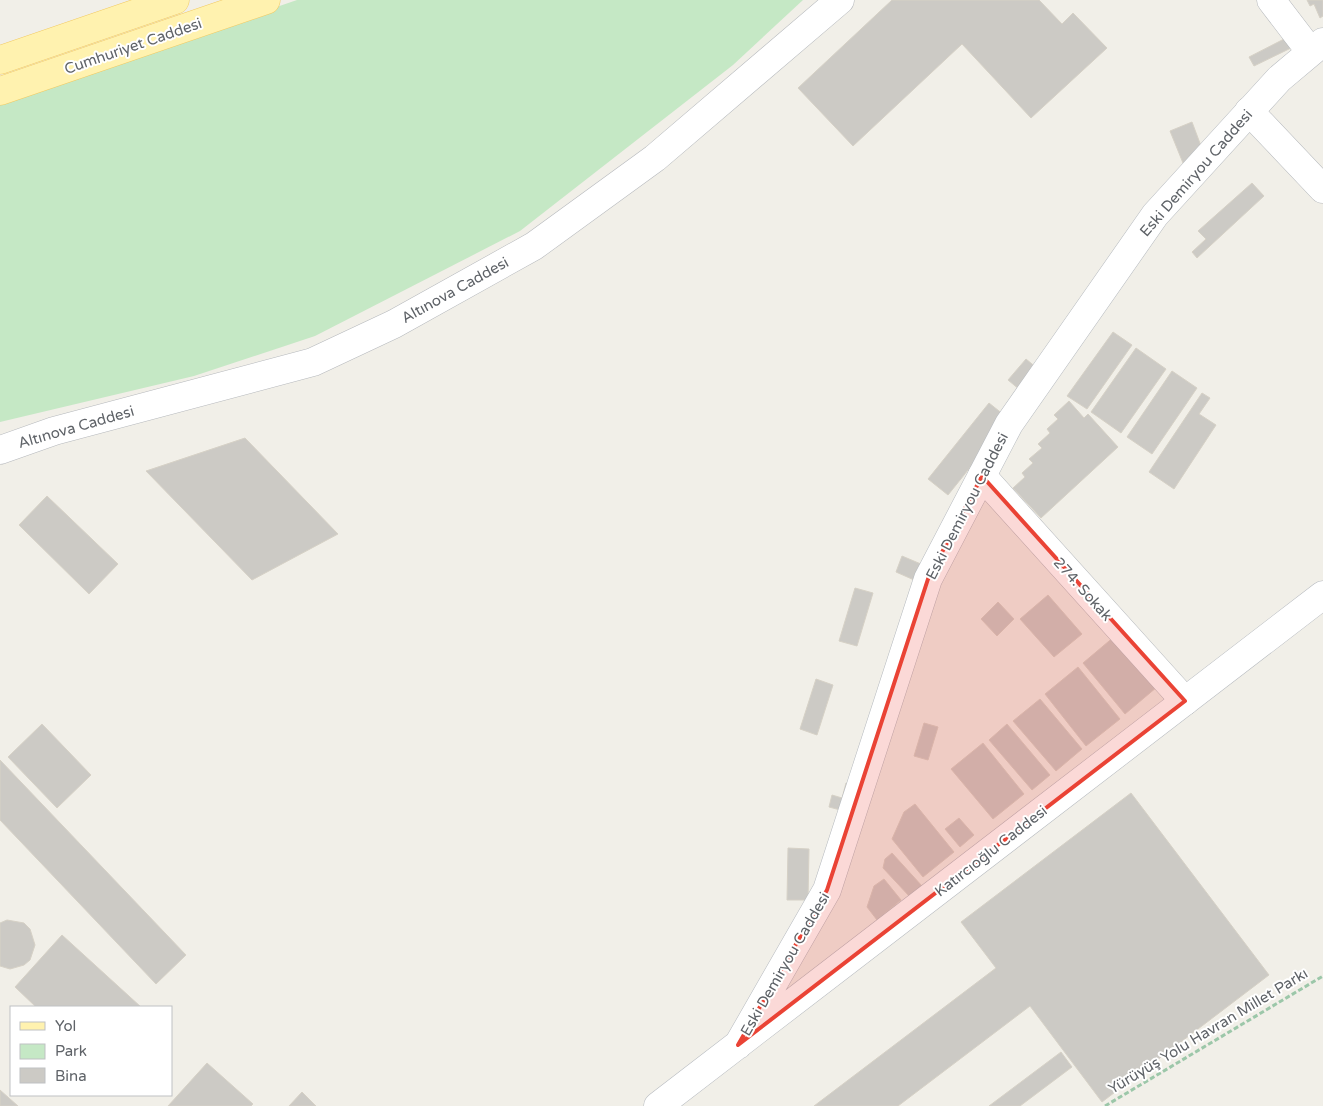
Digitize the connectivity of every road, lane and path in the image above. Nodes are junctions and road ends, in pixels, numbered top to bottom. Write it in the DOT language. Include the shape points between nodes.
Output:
graph roads {
  1 [pos="175,0"];
  2 [pos="266,0"];
  3 [pos="840,0"];
  4 [pos="1271,0"];
  5 [pos="1317,46"];
  6 [pos="0,60"];
  7 [pos="0,92"];
  8 [pos="1249,111"];
  9 [pos="1323,190"];
  10 [pos="0,450"];
  11 [pos="982,476"];
  12 [pos="1323,595"];
  13 [pos="1185,701"];
  14 [pos="1323,976"];
  15 [pos="738,1045"];
  16 [pos="658,1106"];
  17 [pos="1105,1106"];
  1 -- 6 [label="main road, Cumhuriyet Caddesi"];
  2 -- 7 [label="main road, Cumhuriyet Caddesi"];
  3 -- 10 [label="main road, Altınova Caddesi" via="655,158 541,241 394,324 313,362 54,431"];
  4 -- 5 [label="main road"];
  5 -- 8 [label="main road, Eski Demiryou Caddesi"];
  8 -- 9 [label="main road"];
  8 -- 11 [label="main road, Eski Demiryou Caddesi" via="1155,215 1009,424"];
  11 -- 13 [label="main road, 274. Sokak"];
  11 -- 15 [label="main road, Eski Demiryou Caddesi" via="928,579 827,890"];
  12 -- 13 [label="main road, Katırcıoğlu Caddesi"];
  13 -- 15 [label="main road, Katırcıoğlu Caddesi"];
  14 -- 17 [label="path, Yürüyüş Yolu Havran Millet Parkı"];
  15 -- 16 [label="main road, Katırcıoğlu Caddesi"];
}
